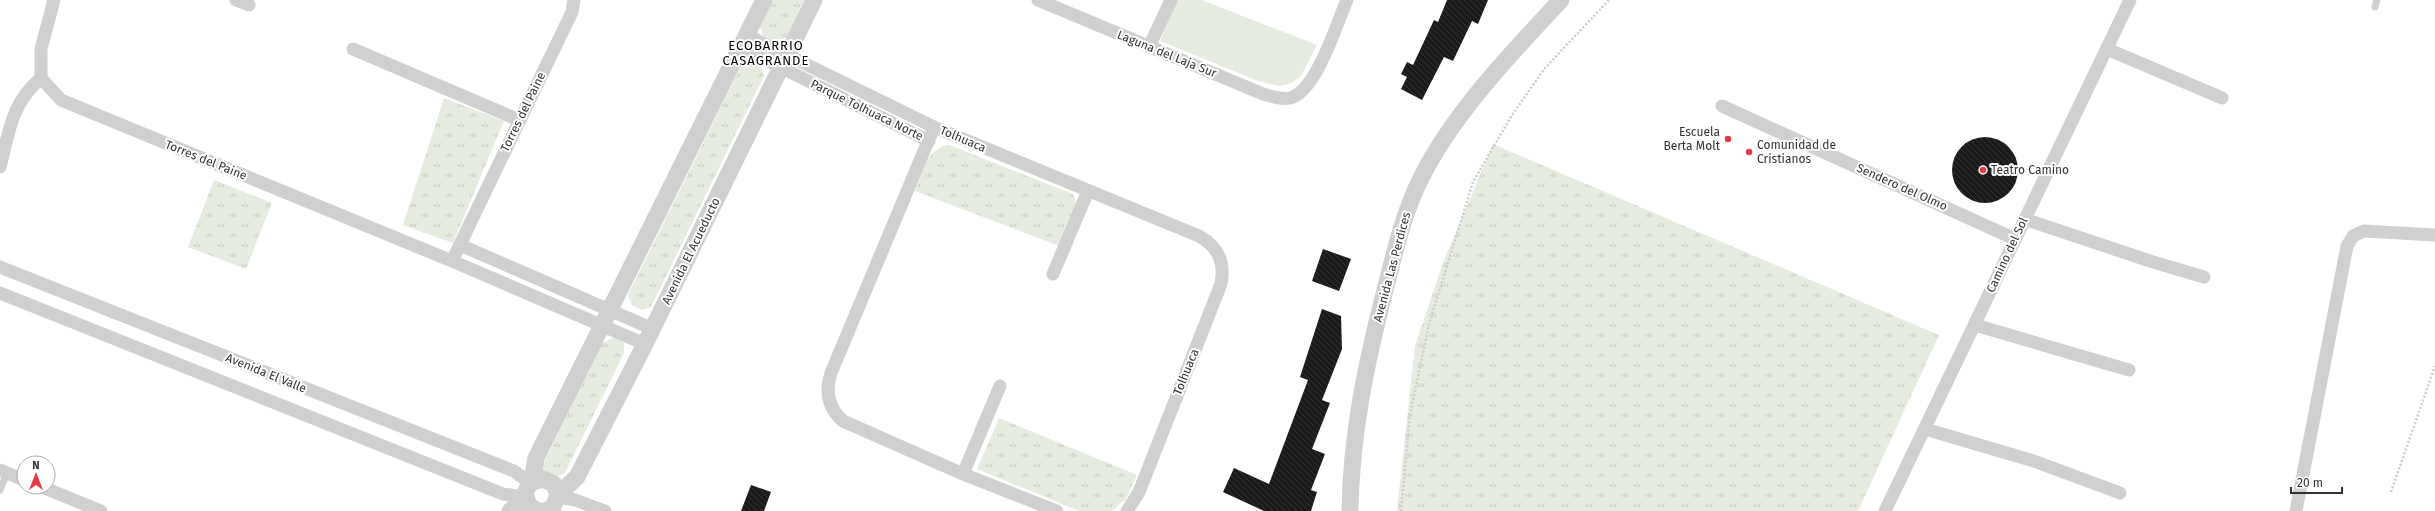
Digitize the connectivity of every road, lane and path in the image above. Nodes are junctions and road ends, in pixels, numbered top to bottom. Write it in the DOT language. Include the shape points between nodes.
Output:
graph roads {
  1 [pos="54,0"];
  2 [pos="236,0"];
  3 [pos="574,0"];
  4 [pos="764,0"];
  5 [pos="814,0"];
  6 [pos="1038,0"];
  7 [pos="1171,0"];
  8 [pos="1346,0"];
  9 [pos="1561,0"];
  10 [pos="1609,0"];
  11 [pos="2130,0"];
  12 [pos="249,5"];
  13 [pos="743,41"];
  14 [pos="1150,47"];
  15 [pos="353,49"];
  16 [pos="2107,49"];
  17 [pos="784,61"];
  18 [pos="41,78"];
  19 [pos="2222,98"];
  20 [pos="1722,106"];
  21 [pos="519,120"];
  22 [pos="934,127"];
  23 [pos="929,141"];
  24 [pos="0,167"];
  25 [pos="1088,191"];
  26 [pos="2024,219"];
  27 [pos="2435,235"];
  28 [pos="2015,239"];
  29 [pos="460,245"];
  30 [pos="452,261"];
  31 [pos="0,267"];
  32 [pos="1053,274"];
  33 [pos="2204,277"];
  34 [pos="0,293"];
  35 [pos="610,310"];
  36 [pos="1975,325"];
  37 [pos="602,326"];
  38 [pos="652,329"];
  39 [pos="645,344"];
  40 [pos="2435,366"];
  41 [pos="2129,370"];
  42 [pos="1000,386"];
  43 [pos="1925,429"];
  44 [pos="3,472"];
  45 [pos="963,474"];
  46 [pos="16,477"];
  47 [pos="0,490"];
  48 [pos="528,490"];
  49 [pos="2391,492"];
  50 [pos="56,493"];
  51 [pos="2120,493"];
  52 [pos="552,506"];
  53 [pos="101,511"];
  54 [pos="510,511"];
  55 [pos="605,511"];
  56 [pos="1057,511"];
  57 [pos="1127,511"];
  58 [pos="1350,511"];
  59 [pos="1401,511"];
  60 [pos="1885,511"];
  61 [pos="2296,511"];
  1 -- 18 [label="street" via="41,49"];
  2 -- 12 [label="street"];
  3 -- 21 [label="street, Torres del Paine" via="572,12"];
  4 -- 13 [label="street"];
  5 -- 17 [label="street, Avenida El Acueducto"];
  6 -- 14 [label="street, Laguna del Laja Sur"];
  7 -- 14 [label="street"];
  8 -- 14 [label="street, Laguna del Laja Sur" via="1317,69 1297,95 1282,98 1263,94"];
  9 -- 58 [label="street, Avenida Las Perdices" via="1524,39 1455,124 1421,178 1409,205 1380,309 1357,417 1352,449"];
  10 -- 59 [label="path" via="1545,68 1512,115 1473,182 1429,324 1410,415"];
  11 -- 16 [label="street, Camino del Sol"];
  13 -- 17 [label="street, Parque Tolhuaca Norte"];
  13 -- 35 [label="street"];
  15 -- 21 [label="street"];
  16 -- 19 [label="street"];
  16 -- 26 [label="street, Camino del Sol"];
  17 -- 22 [label="street, Parque Tolhuaca Norte"];
  17 -- 23 [label="street, Parque Tolhuaca Norte"];
  17 -- 38 [label="street, Avenida El Acueducto"];
  18 -- 24 [label="street" via="21,98 15,111"];
  18 -- 30 [label="street, Torres del Paine" via="61,100"];
  20 -- 28 [label="street, Sendero del Olmo"];
  21 -- 29 [label="street, Torres del Paine"];
  22 -- 23 [label="street, Tolhuaca"];
  22 -- 25 [label="street, Tolhuaca"];
  23 -- 45 [label="street, Tolhuaca" via="831,374 828,399 832,409 843,421"];
  25 -- 32 [label="street"];
  25 -- 57 [label="street, Tolhuaca" via="1205,239 1216,248 1223,268 1221,284 1142,485"];
  26 -- 28 [label="street, Camino del Sol"];
  26 -- 33 [label="street"];
  27 -- 61 [label="street" via="2364,231 2353,236 2347,246"];
  28 -- 36 [label="street, Camino del Sol"];
  29 -- 30 [label="street, Torres del Paine"];
  29 -- 35 [label="street"];
  30 -- 37 [label="street, Torres del Paine"];
  31 -- 48 [label="street, Avenida El Valle" via="514,471"];
  34 -- 48 [label="street, Avenida El Valle" via="503,494"];
  35 -- 37 [label="street"];
  35 -- 38 [label="street"];
  36 -- 41 [label="street"];
  36 -- 43 [label="street, Camino del Sol"];
  37 -- 39 [label="street, Torres del Paine"];
  37 -- 48 [label="street" via="536,458"];
  38 -- 39 [label="street, Avenida El Acueducto"];
  39 -- 52 [label="street, Avenida El Acueducto" via="577,476"];
  40 -- 49 [label="path"];
  42 -- 45 [label="street"];
  43 -- 51 [label="street" via="2034,461"];
  43 -- 60 [label="street, Camino del Sol"];
  44 -- 46 [label="street"];
  44 -- 47 [label="lane"];
  45 -- 56 [label="street, Tolhuaca"];
  48 -- 52 [label="street" via="529,506"];
  48 -- 52 [label="street" via="539,479 547,479 556,488"];
  48 -- 54 [label="street"];
  50 -- 53 [label="street"];
  52 -- 55 [label="street" via="575,500"];
}
